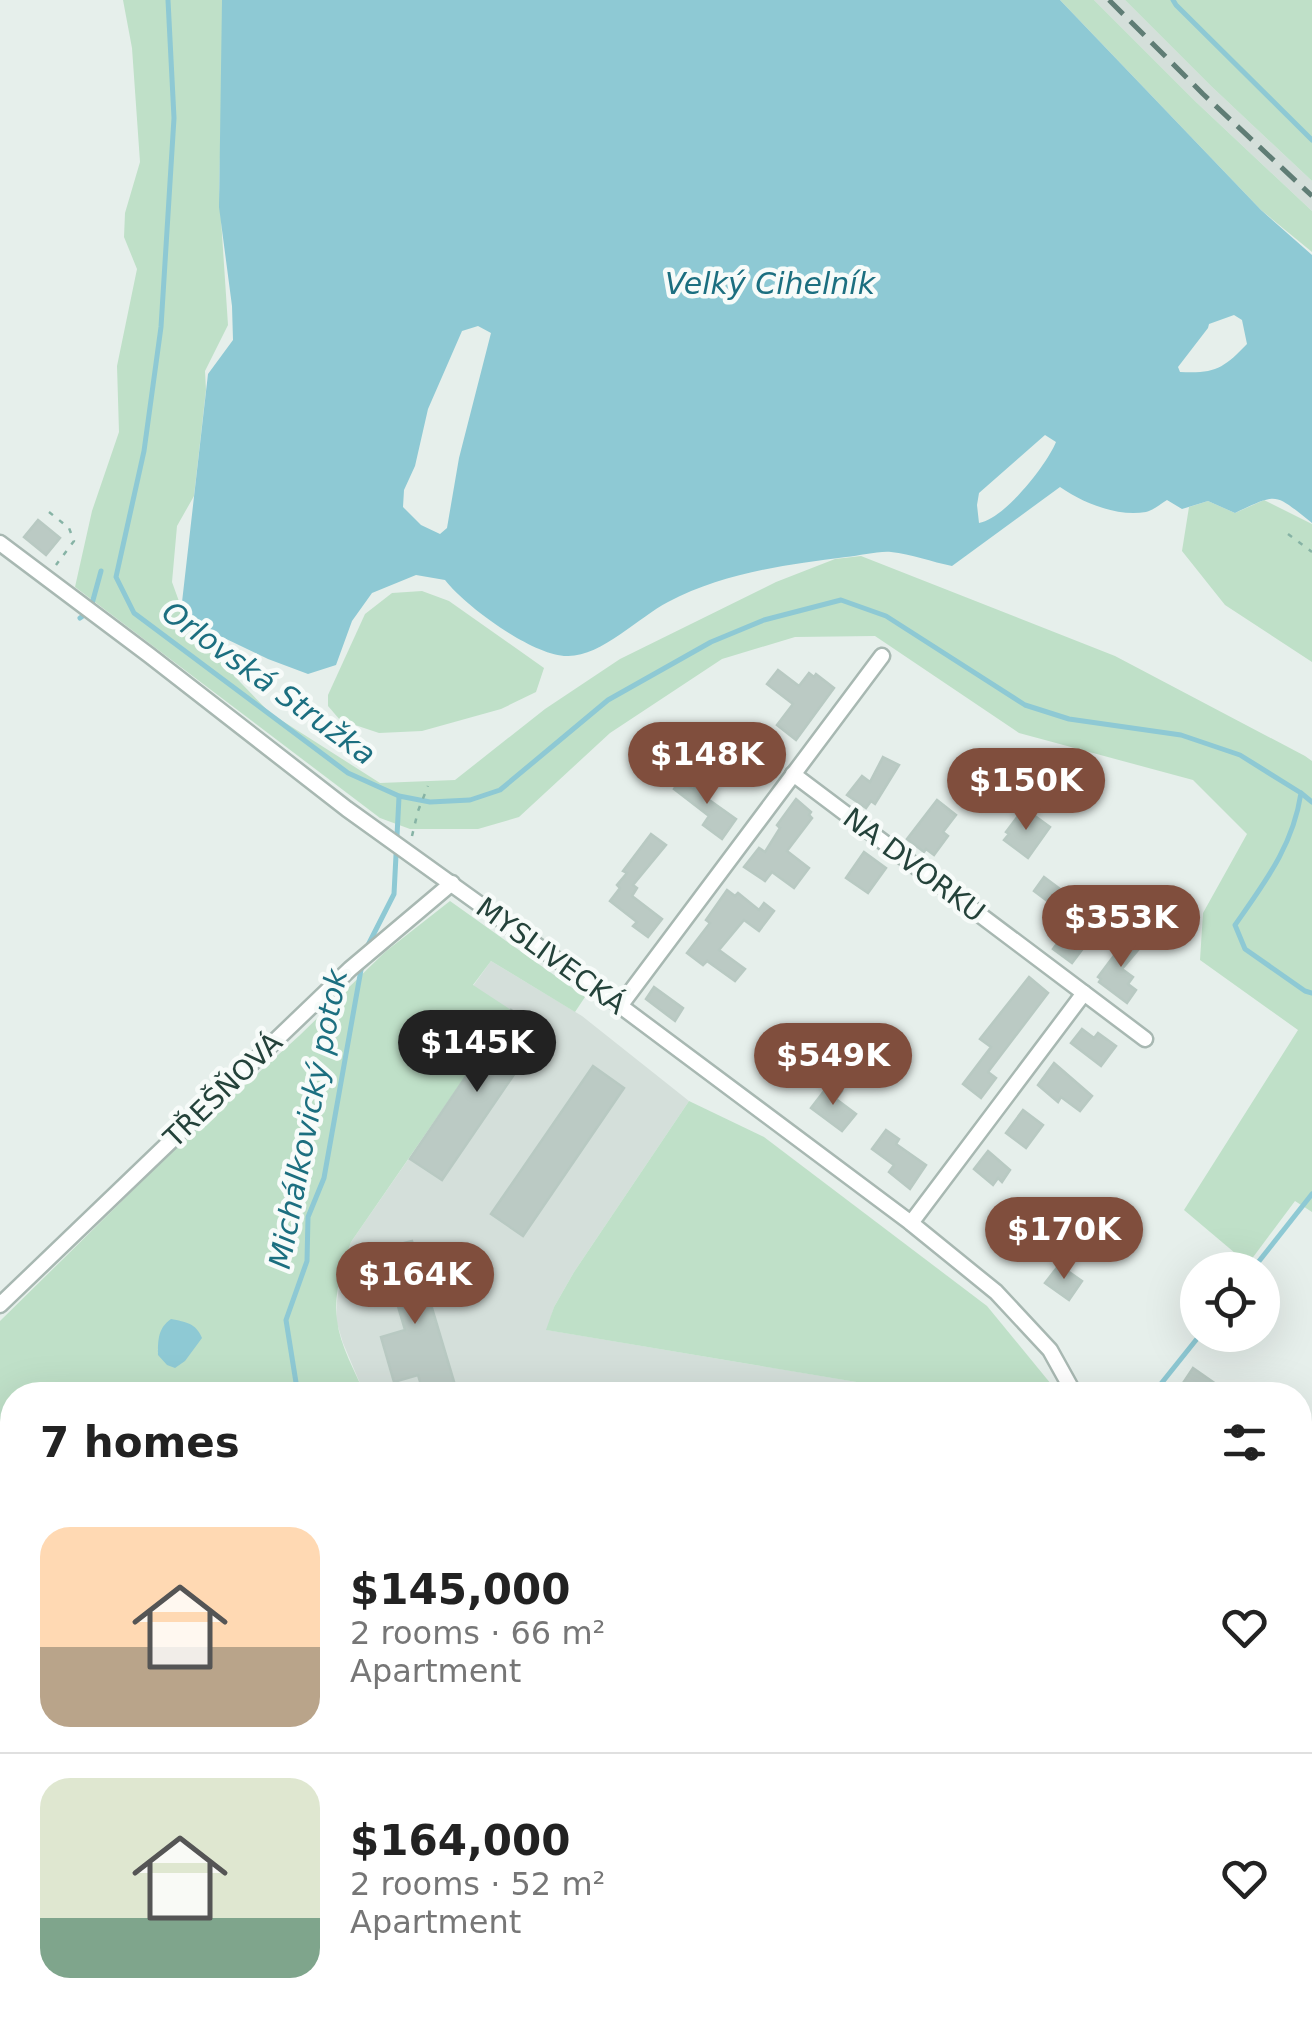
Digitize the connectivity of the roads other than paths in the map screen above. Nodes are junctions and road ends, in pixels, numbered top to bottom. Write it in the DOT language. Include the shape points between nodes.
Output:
graph roads {
  1 [pos="0,544"];
  2 [pos="882,656"];
  3 [pos="793,774"];
  4 [pos="452,883"];
  5 [pos="1084,993"];
  6 [pos="620,1006"];
  7 [pos="1146,1039"];
  8 [pos="911,1224"];
  9 [pos="0,1305"];
  10 [pos="1068,1382"];
  1 -- 4 [label="street, MYSLIVECKÁ"];
  2 -- 3 [label="street"];
  3 -- 5 [label="street, NA DVORKU"];
  3 -- 6 [label="street"];
  4 -- 6 [label="street, MYSLIVECKÁ"];
  4 -- 9 [label="street, TŘEŠŇOVÁ" via="350,969"];
  5 -- 7 [label="street, NA DVORKU"];
  5 -- 8 [label="street"];
  6 -- 8 [label="street, MYSLIVECKÁ"];
  8 -- 10 [label="street, MYSLIVECKÁ" via="996,1292 1050,1350"];
}
